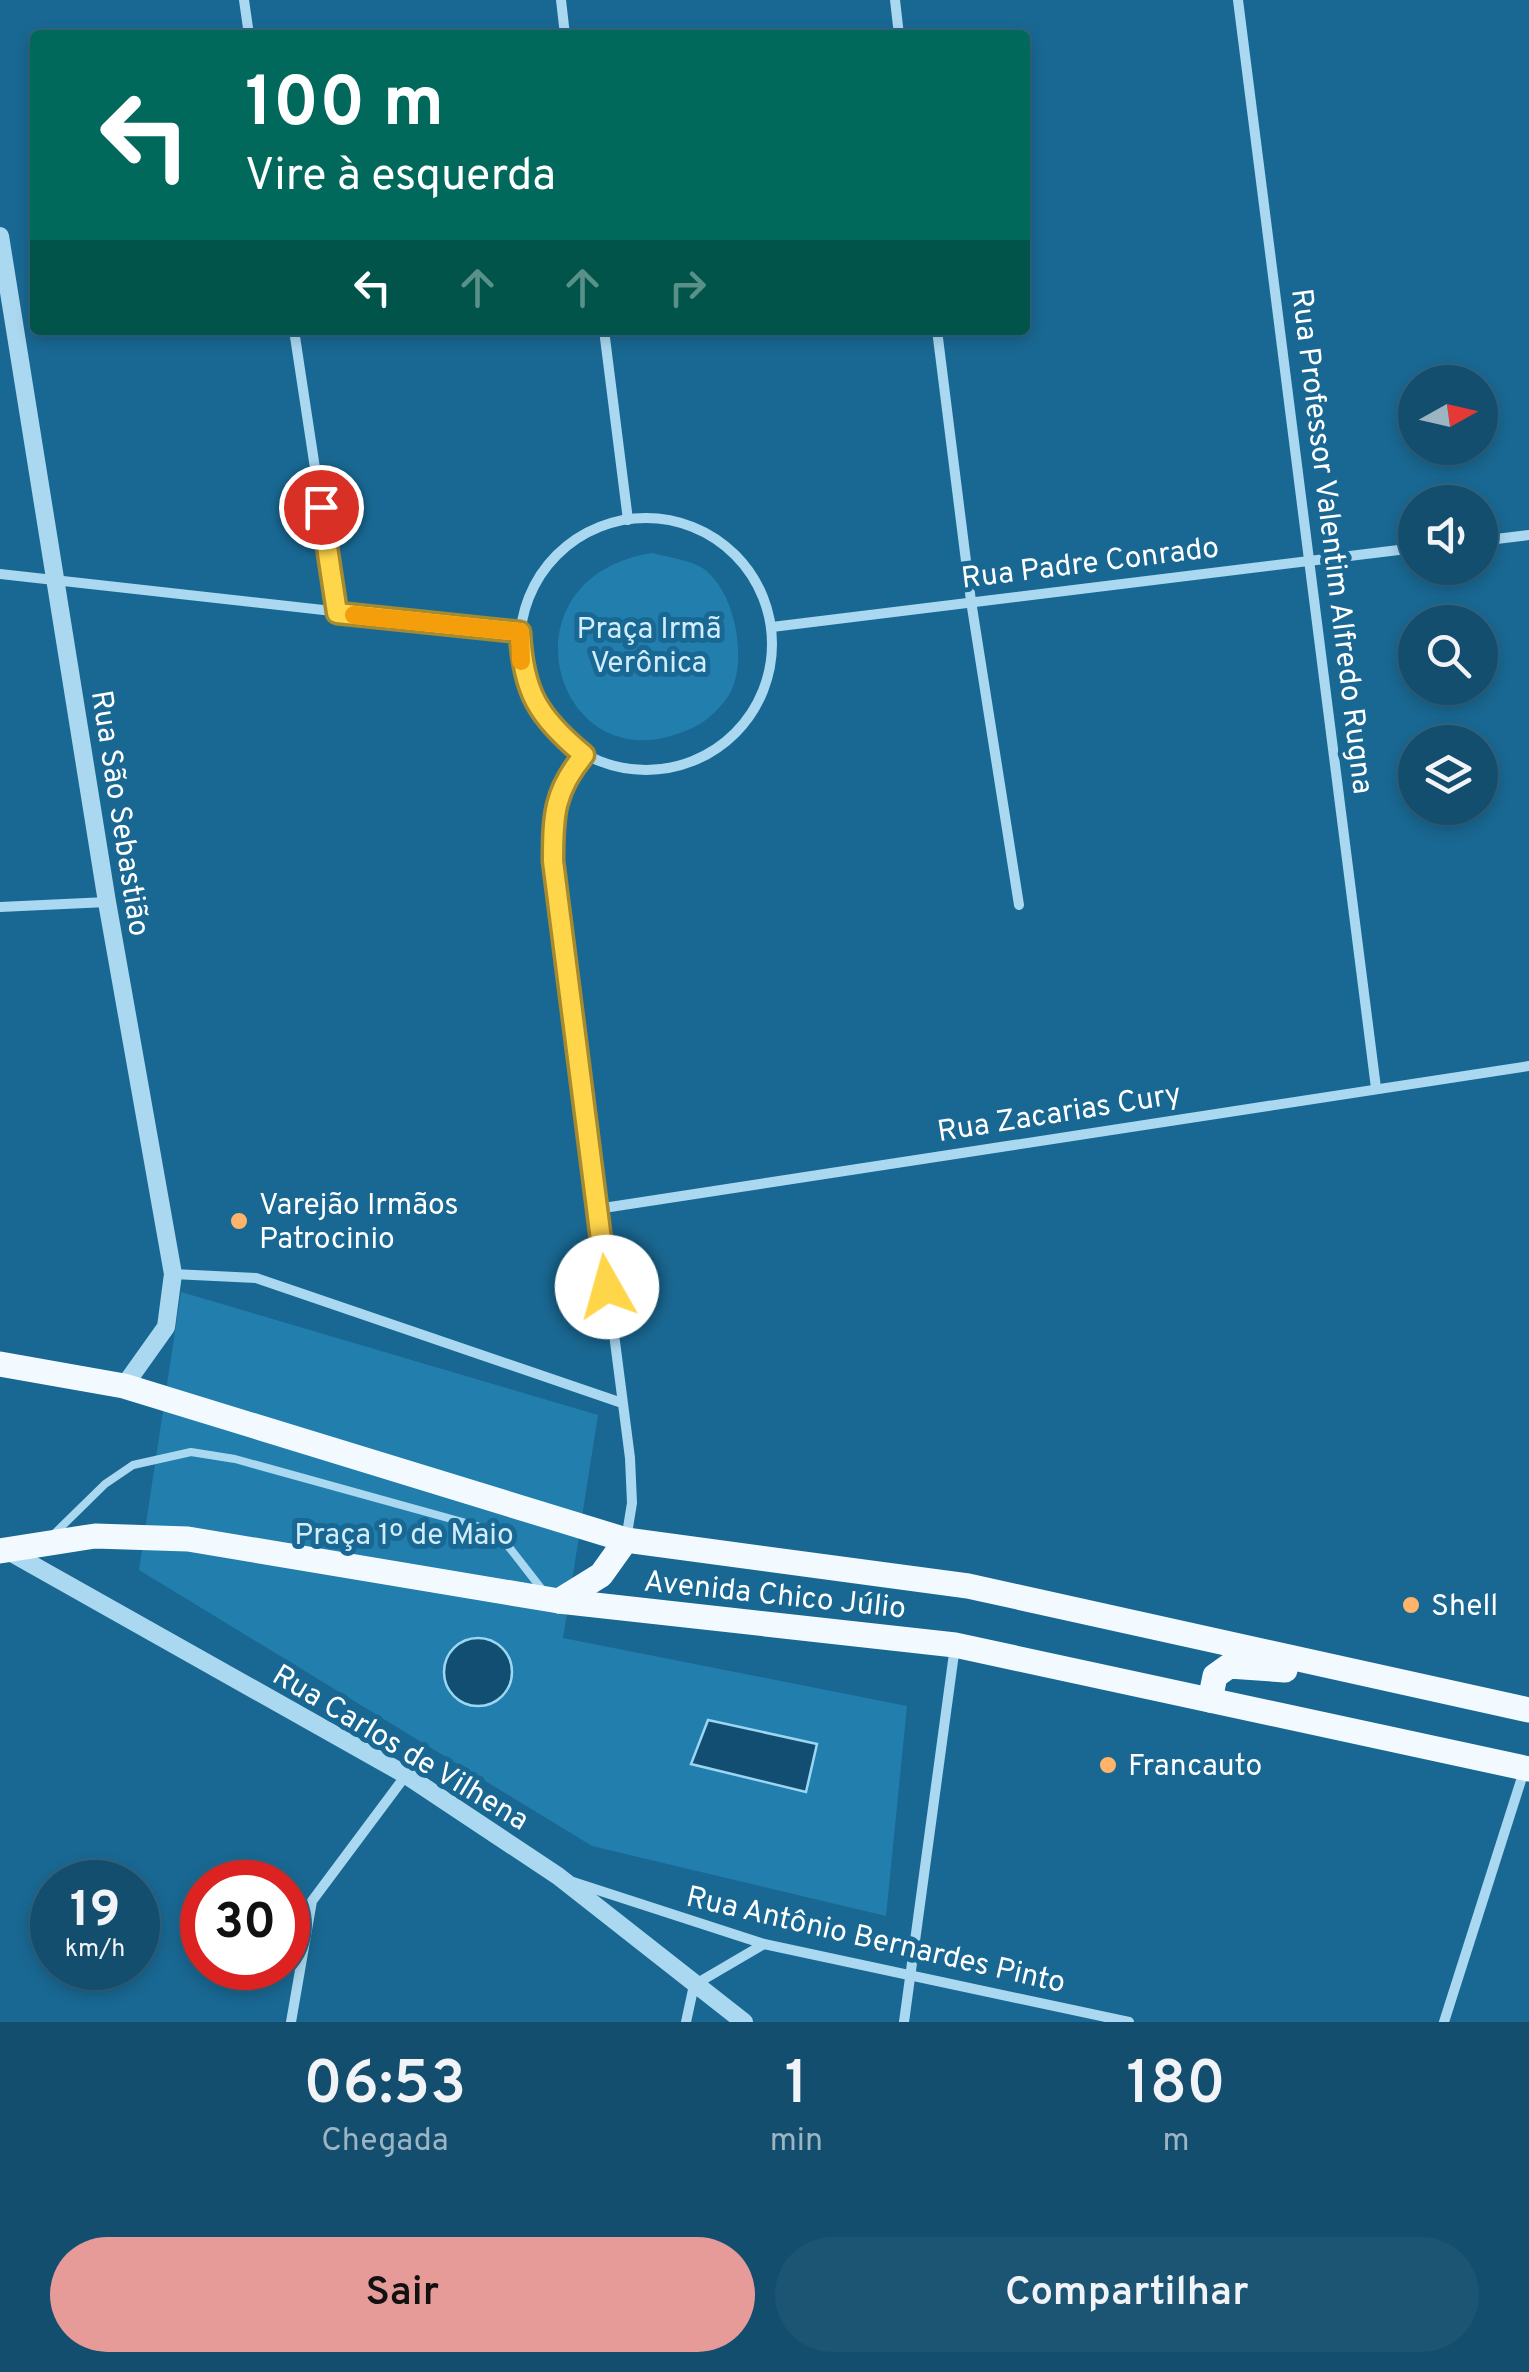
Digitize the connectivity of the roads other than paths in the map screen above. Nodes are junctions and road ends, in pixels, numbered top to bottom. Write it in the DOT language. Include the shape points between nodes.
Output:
graph roads {
  1 [pos="244,0"];
  2 [pos="561,0"];
  3 [pos="895,0"];
  4 [pos="1238,0"];
  5 [pos="249,30"];
  6 [pos="564,30"];
  7 [pos="898,30"];
  8 [pos="0,236"];
  9 [pos="295,335"];
  10 [pos="605,335"];
  11 [pos="937,335"];
  12 [pos="628,520"];
  13 [pos="1529,535"];
  14 [pos="1498,538"];
  15 [pos="1398,550"];
  16 [pos="1312,560"];
  17 [pos="0,574"];
  18 [pos="54,580"];
  19 [pos="971,601"];
  20 [pos="337,613"];
  21 [pos="772,627"];
  22 [pos="520,632"];
  23 [pos="584,755"];
  24 [pos="107,902"];
  25 [pos="1019,904"];
  26 [pos="0,906"];
  27 [pos="1529,1066"];
  28 [pos="1376,1088"];
  29 [pos="598,1209"];
  30 [pos="173,1274"];
  31 [pos="0,1364"];
  32 [pos="124,1386"];
  33 [pos="622,1404"];
  34 [pos="626,1540"];
  35 [pos="44,1544"];
  36 [pos="4,1551"];
  37 [pos="554,1600"];
  38 [pos="955,1645"];
  39 [pos="1314,1663"];
  40 [pos="1210,1700"];
  41 [pos="1529,1710"];
  42 [pos="1528,1765"];
  43 [pos="406,1775"];
  44 [pos="558,1876"];
  45 [pos="764,1944"];
  46 [pos="912,1977"];
  47 [pos="694,1985"];
  48 [pos="291,2022"];
  49 [pos="686,2022"];
  50 [pos="744,2022"];
  51 [pos="904,2022"];
  52 [pos="1129,2022"];
  53 [pos="1444,2022"];
  1 -- 5 [label="street"];
  2 -- 6 [label="street"];
  3 -- 7 [label="street"];
  4 -- 16 [label="street, Rua Professor Valentim Alfredo Rugna"];
  8 -- 18 [label="street, Rua São Sebastião"];
  9 -- 20 [label="street"];
  10 -- 12 [label="street"];
  11 -- 19 [label="street"];
  12 -- 21 [label="street" via="654,516 697,527 733,552 760,587"];
  12 -- 22 [label="street" via="608,522 568,543 532,589"];
  13 -- 14 [label="street"];
  15 -- 16 [label="street, Rua Padre Conrado"];
  16 -- 19 [label="street, Rua Padre Conrado"];
  16 -- 28 [label="street, Rua Professor Valentim Alfredo Rugna"];
  17 -- 18 [label="street"];
  18 -- 20 [label="street"];
  18 -- 24 [label="street, Rua São Sebastião"];
  19 -- 21 [label="street, Rua Padre Conrado"];
  19 -- 25 [label="street"];
  20 -- 22 [label="street"];
  21 -- 23 [label="street" via="770,671 758,703 732,738 697,761 654,771"];
  22 -- 23 [label="street" via="536,706"];
  23 -- 29 [label="street" via="563,780 553,817 553,861"];
  24 -- 26 [label="street"];
  24 -- 30 [label="street, Rua São Sebastião"];
  27 -- 28 [label="street, Rua Zacarias Cury"];
  28 -- 29 [label="street, Rua Zacarias Cury"];
  29 -- 33 [label="street"];
  30 -- 32 [label="street, Rua São Sebastião" via="166,1327"];
  30 -- 33 [label="street" via="256,1278"];
  31 -- 32 [label="main road, Avenida Chico Júlio"];
  32 -- 34 [label="main road, Avenida Chico Júlio"];
  33 -- 34 [label="street" via="632,1503"];
  34 -- 37 [label="main road" via="602,1575"];
  34 -- 39 [label="main road, Avenida Chico Júlio" via="968,1586"];
  35 -- 36 [label="main road, Avenida Chico Júlio"];
  35 -- 37 [label="main road, Avenida Chico Júlio" via="94,1536 188,1539"];
  35 -- 37 [label="lane" via="133,1465 191,1452 478,1526 505,1542"];
  36 -- 43 [label="street, Rua Carlos de Vilhena"];
  37 -- 38 [label="main road, Avenida Chico Júlio"];
  38 -- 40 [label="main road, Avenida Chico Júlio"];
  38 -- 46 [label="street"];
  39 -- 40 [label="main road" via="1283,1670 1230,1666 1215,1676"];
  39 -- 41 [label="main road, Avenida Chico Júlio"];
  40 -- 42 [label="main road, Avenida Chico Júlio"];
  42 -- 53 [label="street"];
  43 -- 44 [label="street, Rua Carlos de Vilhena"];
  43 -- 48 [label="street" via="312,1902"];
  44 -- 45 [label="street, Rua Antônio Bernardes Pinto"];
  44 -- 47 [label="street, Rua Carlos de Vilhena"];
  45 -- 46 [label="street, Rua Antônio Bernardes Pinto"];
  45 -- 47 [label="street"];
  46 -- 51 [label="street"];
  46 -- 52 [label="street, Rua Antônio Bernardes Pinto"];
  47 -- 49 [label="street"];
  47 -- 50 [label="street, Rua Carlos de Vilhena"];
}
